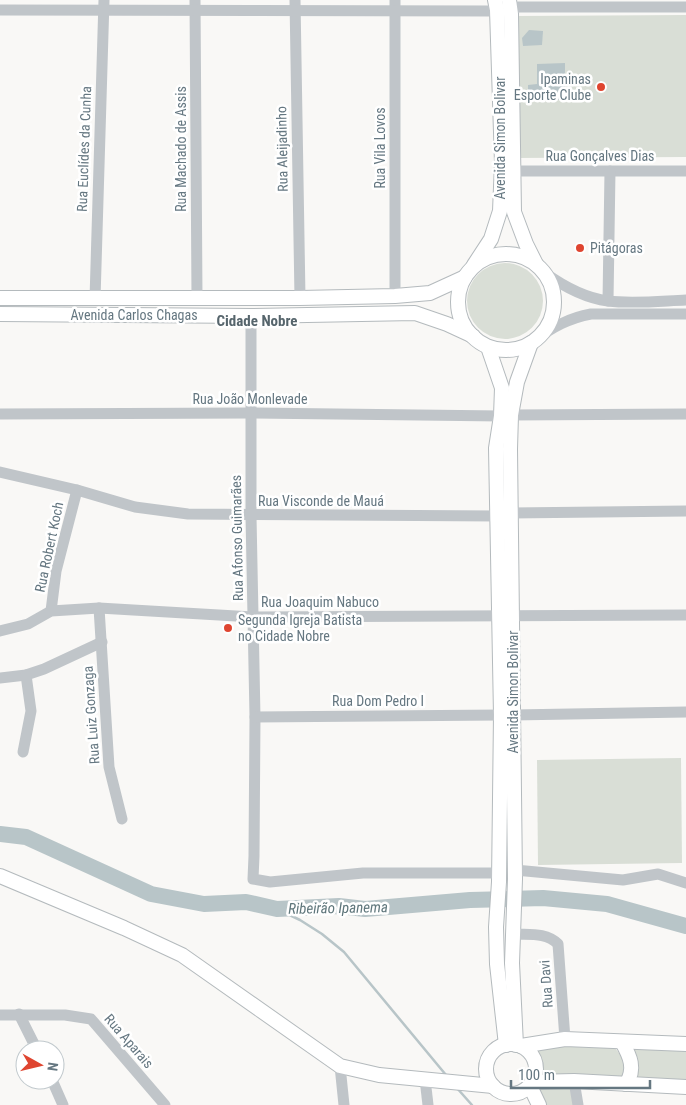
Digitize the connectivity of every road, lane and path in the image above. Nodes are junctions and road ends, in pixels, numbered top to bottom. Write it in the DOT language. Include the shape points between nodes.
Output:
graph roads {
  1 [pos="658,0"];
  2 [pos="104,5"];
  3 [pos="195,5"];
  4 [pos="295,5"];
  5 [pos="503,5"];
  6 [pos="394,6"];
  7 [pos="680,7"];
  8 [pos="0,10"];
  9 [pos="514,171"];
  10 [pos="610,171"];
  11 [pos="686,171"];
  12 [pos="540,269"];
  13 [pos="468,273"];
  14 [pos="395,296"];
  15 [pos="197,297"];
  16 [pos="0,298"];
  17 [pos="300,298"];
  18 [pos="95,299"];
  19 [pos="686,300"];
  20 [pos="608,301"];
  21 [pos="0,314"];
  22 [pos="686,314"];
  23 [pos="251,316"];
  24 [pos="473,336"];
  25 [pos="533,342"];
  26 [pos="488,346"];
  27 [pos="251,413"];
  28 [pos="0,414"];
  29 [pos="686,414"];
  30 [pos="506,415"];
  31 [pos="0,472"];
  32 [pos="77,490"];
  33 [pos="686,510"];
  34 [pos="511,513"];
  35 [pos="251,516"];
  36 [pos="497,516"];
  37 [pos="99,608"];
  38 [pos="51,611"];
  39 [pos="686,615"];
  40 [pos="253,617"];
  41 [pos="506,617"];
  42 [pos="0,631"];
  43 [pos="102,642"];
  44 [pos="26,675"];
  45 [pos="0,678"];
  46 [pos="686,712"];
  47 [pos="507,715"];
  48 [pos="255,717"];
  49 [pos="24,752"];
  50 [pos="122,819"];
  51 [pos="515,875"];
  52 [pos="0,876"];
  53 [pos="499,878"];
  54 [pos="686,882"];
  55 [pos="514,930"];
  56 [pos="20,1014"];
  57 [pos="0,1015"];
  58 [pos="565,1039"];
  59 [pos="32,1040"];
  60 [pos="622,1042"];
  61 [pos="686,1044"];
  62 [pos="514,1045"];
  63 [pos="340,1066"];
  64 [pos="425,1079"];
  65 [pos="574,1082"];
  66 [pos="531,1084"];
  67 [pos="626,1084"];
  68 [pos="493,1086"];
  69 [pos="686,1086"];
  70 [pos="56,1090"];
  71 [pos="513,1099"];
  72 [pos="63,1105"];
  73 [pos="165,1105"];
  74 [pos="344,1105"];
  75 [pos="428,1105"];
  76 [pos="539,1105"];
  77 [pos="578,1105"];
  1 -- 7 [label="street"];
  2 -- 3 [label="street"];
  2 -- 8 [label="street"];
  2 -- 18 [label="street, Rua Euclídes da Cunha"];
  3 -- 4 [label="street"];
  3 -- 15 [label="street, Rua Machado de Assis"];
  4 -- 6 [label="street"];
  4 -- 17 [label="street, Rua Aleijadinho"];
  5 -- 6 [label="street"];
  5 -- 7 [label="street"];
  5 -- 9 [label="main road, Avenida Simon Bolivar"];
  5 -- 13 [label="main road, Avenida Simon Bolivar" via="500,210 491,239"];
  6 -- 14 [label="street, Rua Vila Lovos"];
  9 -- 10 [label="street, Rua Gonçalves Dias"];
  9 -- 12 [label="main road, Avenida Simon Bolivar" via="514,212"];
  10 -- 11 [label="street, Rua Gonçalves Dias"];
  10 -- 20 [label="street"];
  12 -- 13 [label="main road" via="524,257 510,254 482,260"];
  12 -- 20 [label="street" via="558,283 586,296"];
  12 -- 25 [label="main road" via="552,286 554,301 552,316 545,330"];
  13 -- 14 [label="main road, Avenida Carlos Chagas" via="430,294"];
  13 -- 24 [label="main road" via="459,292 458,308 463,323"];
  14 -- 17 [label="main road, Avenida Carlos Chagas"];
  15 -- 17 [label="main road, Avenida Carlos Chagas"];
  15 -- 18 [label="main road, Avenida Carlos Chagas"];
  16 -- 18 [label="main road, Avenida Carlos Chagas"];
  19 -- 20 [label="street"];
  21 -- 23 [label="main road, Avenida Carlos Chagas"];
  22 -- 25 [label="street" via="578,316 561,322"];
  23 -- 24 [label="main road, Avenida Carlos Chagas" via="415,313"];
  23 -- 27 [label="street, Rua Afonso Guimarães"];
  24 -- 26 [label="main road"];
  25 -- 26 [label="main road" via="516,349"];
  25 -- 30 [label="main road, Avenida Simon Bolivar"];
  26 -- 30 [label="main road, Avenida Simon Bolivar" via="502,388"];
  27 -- 28 [label="street, Rua João Monlevade"];
  27 -- 30 [label="street, Rua João Monlevade"];
  27 -- 35 [label="street, Rua Afonso Guimarães"];
  29 -- 30 [label="street, Rua João Monlevade"];
  30 -- 34 [label="main road, Avenida Simon Bolivar"];
  30 -- 36 [label="main road, Avenida Simon Bolivar" via="496,448"];
  31 -- 32 [label="street, Rua Visconde de Mauá"];
  32 -- 35 [label="street, Rua Visconde de Mauá" via="135,507 188,514"];
  32 -- 38 [label="street, Rua Robert Koch" via="56,572"];
  33 -- 34 [label="street"];
  34 -- 41 [label="main road, Avenida Simon Bolivar"];
  35 -- 36 [label="street, Rua Visconde de Mauá"];
  35 -- 40 [label="street, Rua Afonso Guimarães"];
  36 -- 41 [label="main road, Avenida Simon Bolivar"];
  37 -- 38 [label="street, Rua Joaquim Nabuco"];
  37 -- 40 [label="street, Rua Joaquim Nabuco"];
  37 -- 43 [label="street, Rua Luiz Gonzaga"];
  38 -- 42 [label="street" via="28,624"];
  39 -- 41 [label="street, Rua Joaquim Nabuco"];
  40 -- 41 [label="street, Rua Joaquim Nabuco"];
  40 -- 48 [label="street, Rua Afonso Guimarães"];
  41 -- 47 [label="main road, Avenida Simon Bolivar"];
  43 -- 44 [label="street"];
  43 -- 50 [label="street, Rua Luiz Gonzaga" via="110,768"];
  44 -- 45 [label="street"];
  44 -- 49 [label="street" via="31,711"];
  46 -- 47 [label="street, Rua Dom Pedro I"];
  47 -- 48 [label="street, Rua Dom Pedro I"];
  47 -- 51 [label="main road, Avenida Simon Bolivar"];
  47 -- 53 [label="main road, Avenida Simon Bolivar"];
  48 -- 53 [label="street, Rua Afonso Guimarães" via="253,879 270,882 364,873"];
  51 -- 54 [label="street" via="623,880 658,874"];
  51 -- 55 [label="main road, Avenida Simon Bolivar"];
  52 -- 63 [label="main road" via="182,956"];
  53 -- 62 [label="main road, Avenida Simon Bolivar" via="497,964"];
  55 -- 58 [label="street, Rua Davi" via="552,938 558,944"];
  55 -- 62 [label="main road, Avenida Simon Bolivar"];
  56 -- 57 [label="street, Rua Aparais"];
  56 -- 59 [label="street"];
  56 -- 73 [label="street, Rua Aparais" via="65,1015 91,1020"];
  58 -- 60 [label="main road"];
  58 -- 62 [label="main road"];
  60 -- 61 [label="main road"];
  60 -- 67 [label="main road" via="632,1070"];
  62 -- 66 [label="main road" via="531,1055 535,1062"];
  62 -- 68 [label="main road" via="495,1050 488,1061 487,1074"];
  63 -- 64 [label="main road" via="378,1076"];
  63 -- 74 [label="street"];
  64 -- 68 [label="main road"];
  64 -- 75 [label="street"];
  65 -- 66 [label="main road"];
  65 -- 67 [label="main road"];
  65 -- 77 [label="street"];
  66 -- 71 [label="main road"];
  66 -- 76 [label="main road"];
  67 -- 69 [label="main road"];
  68 -- 71 [label="main road"];
  70 -- 72 [label="street"];
}
